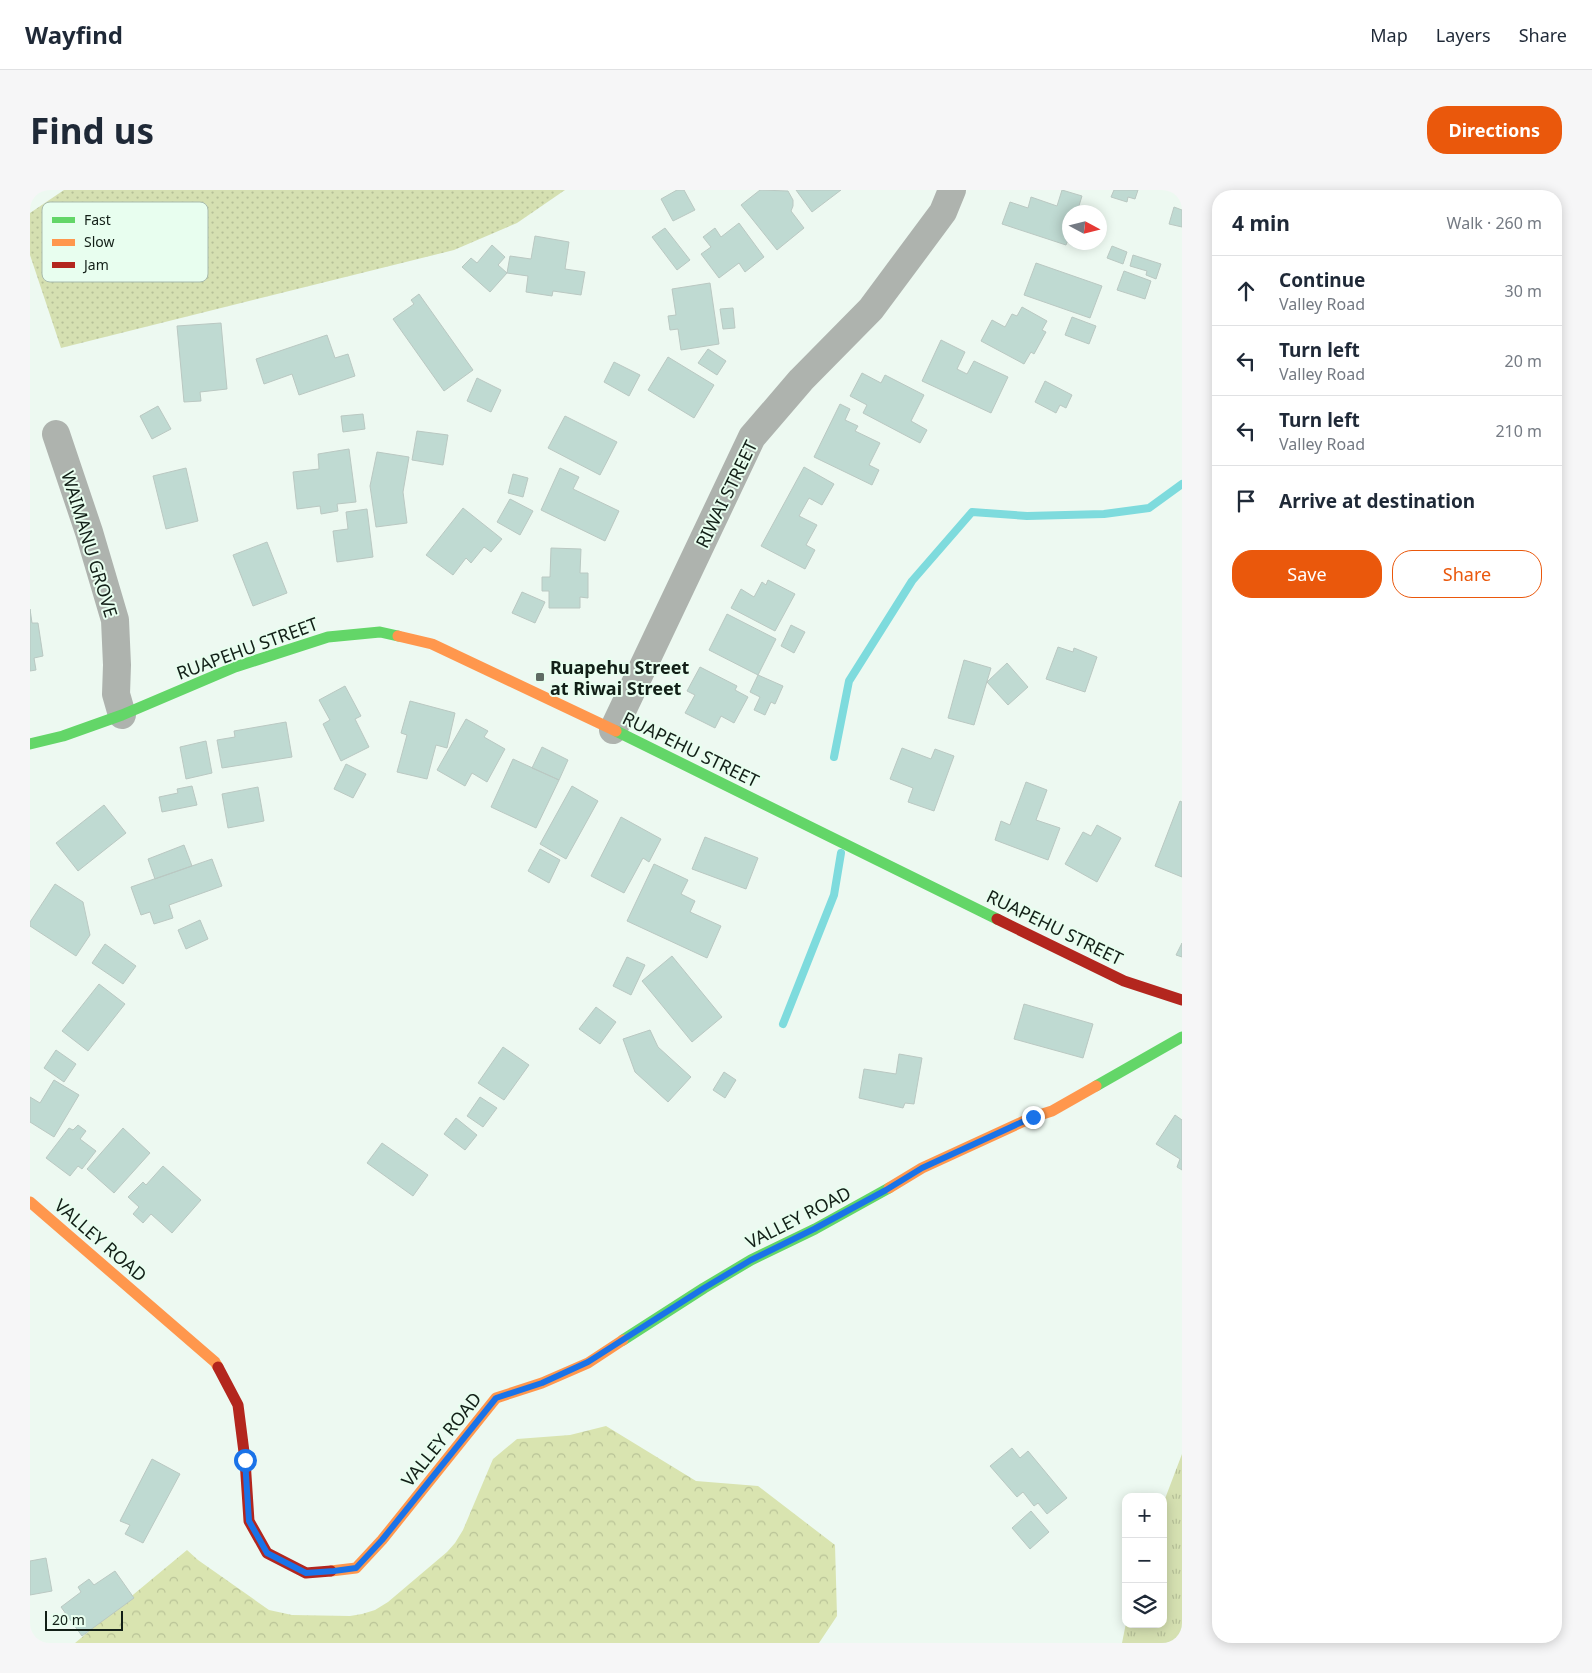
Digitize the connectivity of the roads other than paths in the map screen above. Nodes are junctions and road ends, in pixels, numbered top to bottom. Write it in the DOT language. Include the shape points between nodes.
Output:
graph roads {
  1 [pos="952,190"];
  2 [pos="56,434"];
  3 [pos="122,715"];
  4 [pos="613,730"];
  5 [pos="30,744"];
  6 [pos="1182,1000"];
  7 [pos="1182,1037"];
  8 [pos="30,1202"];
  1 -- 4 [label="street, RIWAI STREET" via="943,212 871,309 801,380 752,437"];
  2 -- 3 [label="street, WAIMANU GROVE" via="115,620 116,694"];
  3 -- 4 [label="street, RUAPEHU STREET" via="236,667 328,637 380,632 432,644"];
  3 -- 5 [label="street, RUAPEHU STREET"];
  4 -- 6 [label="street, RUAPEHU STREET" via="1124,981"];
  7 -- 8 [label="street, VALLEY ROAD" via="1052,1110 922,1168 822,1225 751,1260 588,1362 542,1383 496,1398 356,1568 306,1573 267,1553 249,1521 238,1405 215,1362"];
}
